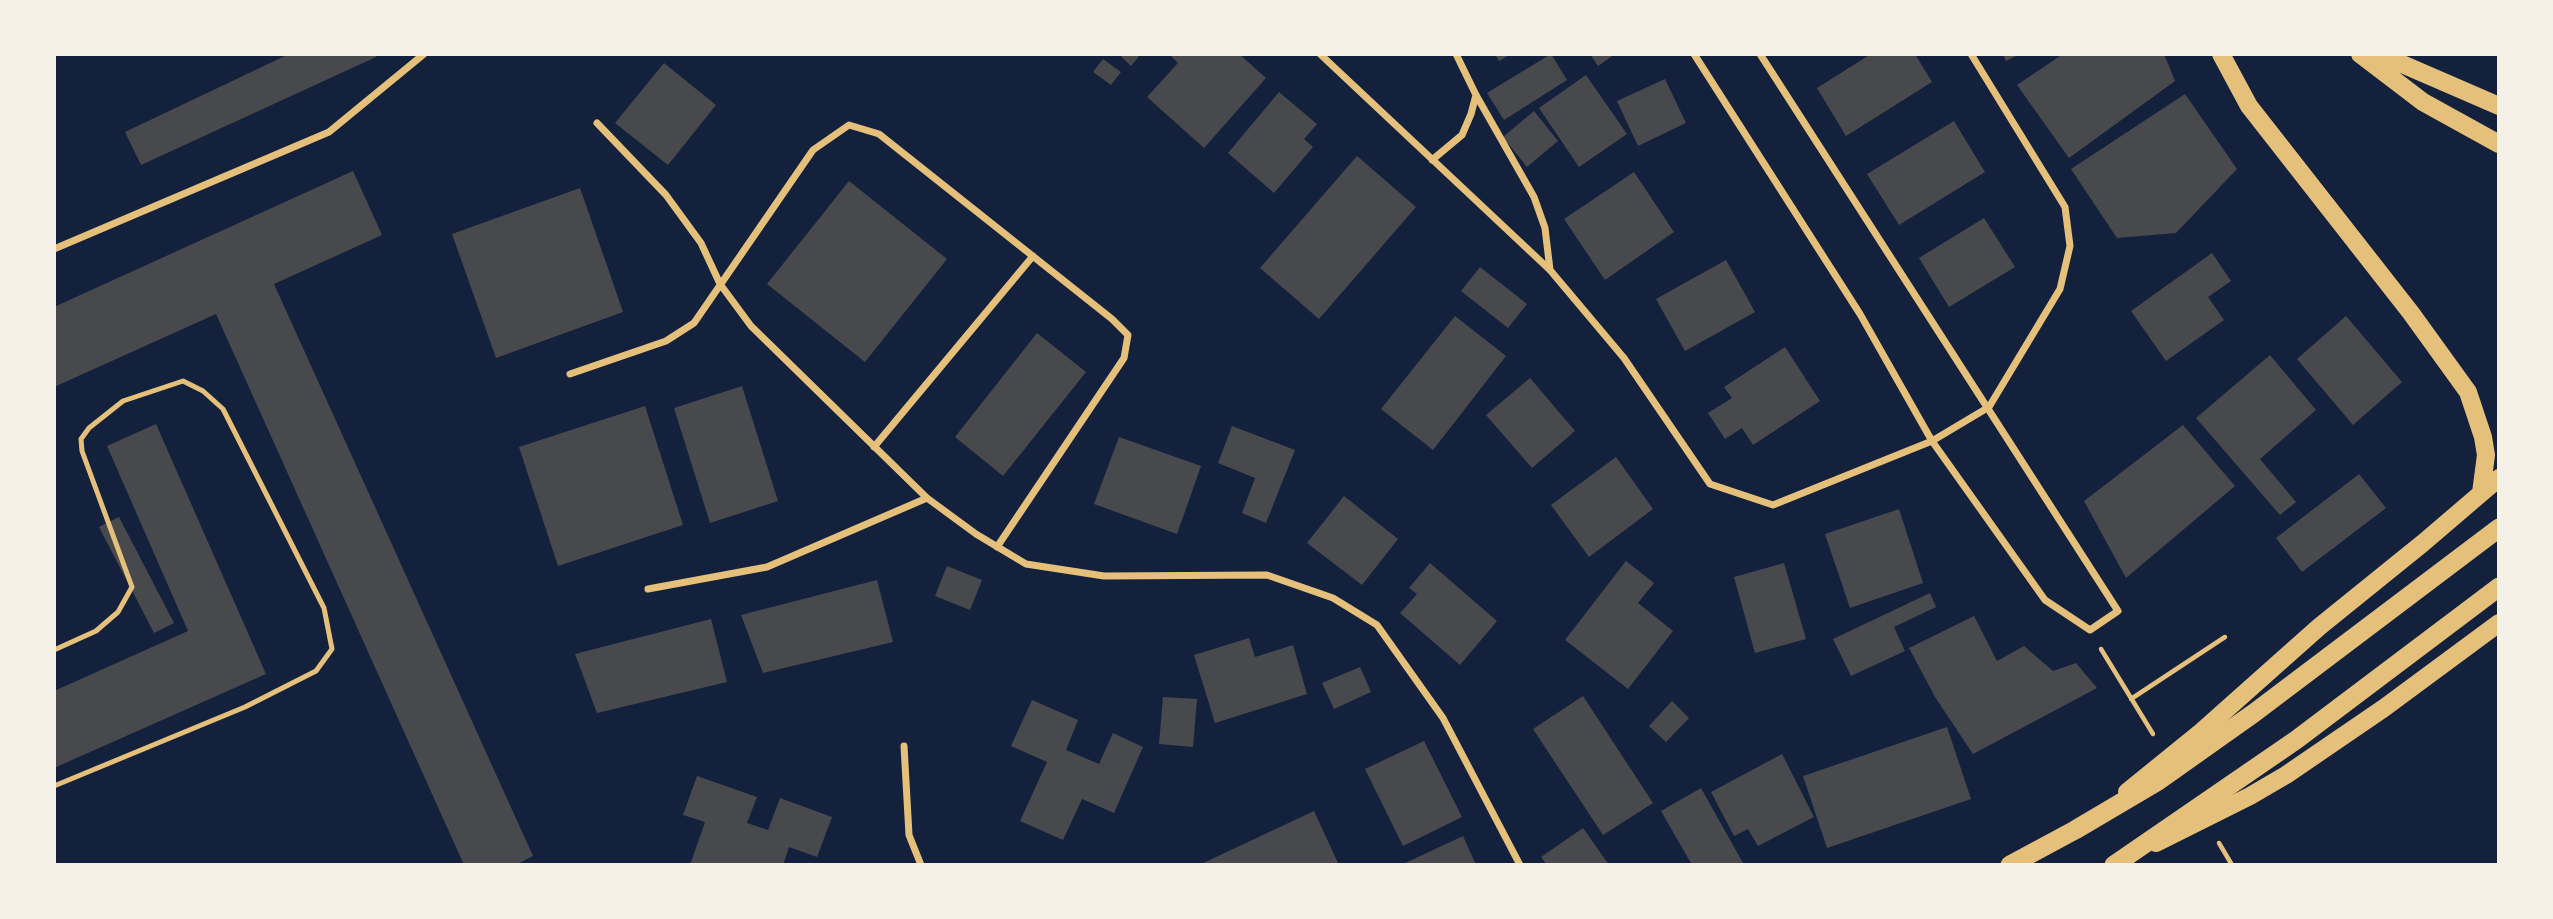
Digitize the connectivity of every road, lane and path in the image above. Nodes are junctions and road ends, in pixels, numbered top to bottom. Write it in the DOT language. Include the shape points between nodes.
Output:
graph roads {
  1 [pos="424,54"];
  2 [pos="1320,54"];
  3 [pos="1456,54"];
  4 [pos="1694,54"];
  5 [pos="1760,54"];
  6 [pos="1971,54"];
  7 [pos="2221,54"];
  8 [pos="2360,54"];
  9 [pos="2379,54"];
  10 [pos="1476,95"];
  11 [pos="2499,106"];
  12 [pos="597,123"];
  13 [pos="2499,144"];
  14 [pos="1432,160"];
  15 [pos="54,249"];
  16 [pos="1033,256"];
  17 [pos="1550,271"];
  18 [pos="720,284"];
  19 [pos="570,373"];
  20 [pos="1989,407"];
  21 [pos="1932,441"];
  22 [pos="874,447"];
  23 [pos="2499,478"];
  24 [pos="2481,493"];
  25 [pos="927,498"];
  26 [pos="2499,528"];
  27 [pos="996,547"];
  28 [pos="2499,587"];
  29 [pos="648,589"];
  30 [pos="2499,623"];
  31 [pos="2225,638"];
  32 [pos="54,650"];
  33 [pos="2131,699"];
  34 [pos="904,746"];
  35 [pos="54,786"];
  36 [pos="2098,816"];
  37 [pos="2121,861"];
  38 [pos="921,865"];
  39 [pos="1520,865"];
  40 [pos="2010,865"];
  1 -- 15 [label="street" via="329,132"];
  2 -- 14 [label="street"];
  3 -- 10 [label="street"];
  4 -- 21 [label="street" via="1860,314"];
  5 -- 20 [label="street"];
  6 -- 20 [label="street" via="2065,206 2070,246 2060,289"];
  7 -- 24 [label="main road" via="2249,106 2468,392 2486,455"];
  8 -- 13 [label="main road" via="2423,102"];
  9 -- 11 [label="main road"];
  10 -- 14 [label="street" via="1462,135"];
  10 -- 17 [label="street" via="1534,197 1545,228"];
  12 -- 18 [label="street" via="666,195 701,243"];
  14 -- 17 [label="street"];
  16 -- 18 [label="street" via="879,134 849,125 813,150"];
  16 -- 22 [label="street"];
  16 -- 27 [label="street" via="1128,335 1124,358"];
  17 -- 21 [label="street" via="1624,358 1710,484 1773,505"];
  18 -- 19 [label="street" via="694,323 666,341"];
  18 -- 22 [label="street" via="751,326"];
  20 -- 21 [label="street"];
  20 -- 21 [label="street" via="2119,611 2090,630 2045,600"];
  22 -- 25 [label="street"];
  23 -- 24 [label="main road"];
  24 -- 36 [label="main road"];
  25 -- 27 [label="street"];
  25 -- 29 [label="street" via="767,567"];
  26 -- 36 [label="highway" via="2254,713"];
  27 -- 39 [label="street" via="1026,564 1104,576 1267,575 1333,598 1377,625 1443,718"];
  28 -- 37 [label="highway" via="2296,740"];
  30 -- 37 [label="main road" via="2286,775"];
  31 -- 33 [label="path"];
  32 -- 35 [label="lane" via="96,631 118,611 132,587 81,439 123,401 183,381 203,391 223,409 324,608 332,649 316,671 245,707"];
  34 -- 38 [label="street" via="909,835"];
  36 -- 40 [label="highway"];
}
